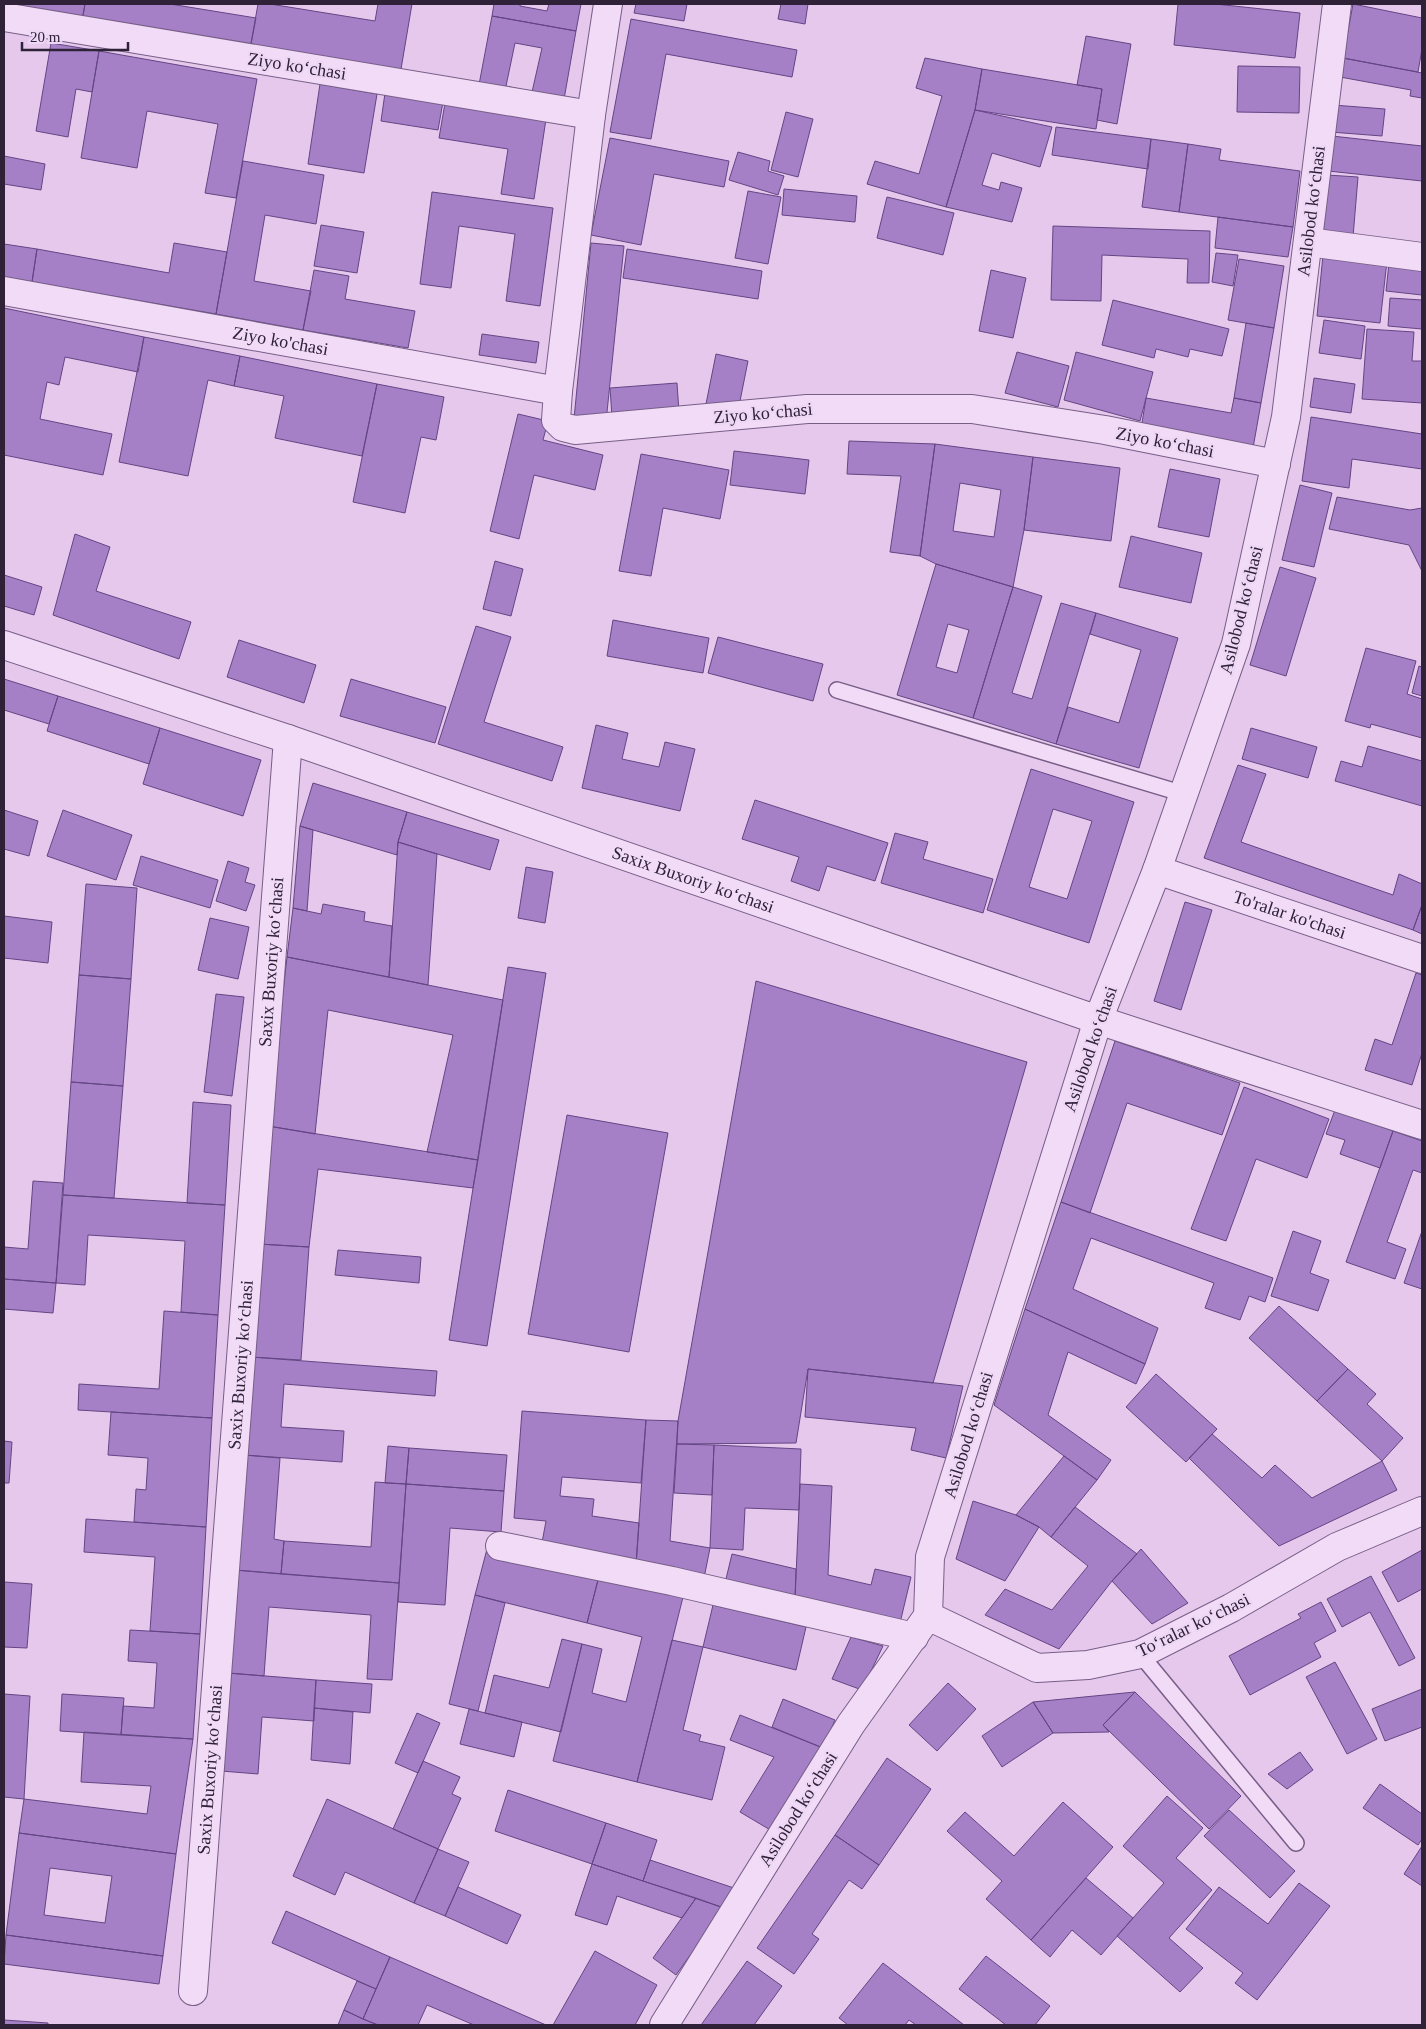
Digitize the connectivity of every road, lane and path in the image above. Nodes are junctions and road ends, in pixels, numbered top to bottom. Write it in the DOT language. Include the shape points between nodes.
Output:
graph roads {
  1 [pos="608,4"];
  2 [pos="1337,4"];
  3 [pos="4,17"];
  4 [pos="591,115"];
  5 [pos="1308,242"];
  6 [pos="1422,256"];
  7 [pos="4,291"];
  8 [pos="558,391"];
  9 [pos="1276,464"];
  10 [pos="4,645"];
  11 [pos="838,690"];
  12 [pos="288,738"];
  13 [pos="1184,794"];
  14 [pos="1157,870"];
  15 [pos="1422,959"];
  16 [pos="1098,1020"];
  17 [pos="1422,1125"];
  18 [pos="1422,1512"];
  19 [pos="500,1546"];
  20 [pos="921,1627"];
  21 [pos="1140,1654"];
  22 [pos="1296,1843"];
  23 [pos="193,1992"];
  24 [pos="664,2025"];
  1 -- 4 [label="street, Ziyo koʻchasi"];
  2 -- 5 [label="street, Asilobod koʻchasi"];
  3 -- 4 [label="street, Ziyo koʻchasi"];
  4 -- 8 [label="street, Ziyo koʻchasi"];
  5 -- 6 [label="street"];
  5 -- 9 [label="street, Asilobod koʻchasi" via="1286,417"];
  7 -- 8 [label="street, Ziyo ko'chasi"];
  8 -- 9 [label="street, Ziyo koʻchasi" via="556,420 563,428 575,430 807,409 972,409 1105,430"];
  9 -- 13 [label="street, Asilobod koʻchasi" via="1236,644"];
  10 -- 12 [label="street, Saxix Buxoriy ko‘chasi"];
  11 -- 13 [label="lane"];
  12 -- 16 [label="street, Saxix Buxoriy ko‘chasi"];
  12 -- 23 [label="street, Saxix Buxoriy ko‘chasi"];
  13 -- 14 [label="street, Asilobod koʻchasi"];
  14 -- 15 [label="street, To'ralar ko'chasi"];
  14 -- 16 [label="street, Asilobod koʻchasi"];
  16 -- 17 [label="street, Saxix Buxoriy ko‘chasi"];
  16 -- 20 [label="street, Asilobod koʻchasi" via="930,1557"];
  18 -- 21 [label="street, Toʻralar koʻchasi" via="1337,1547 1231,1608"];
  19 -- 20 [label="street, Toʻralar koʻchasi"];
  20 -- 21 [label="street, Toʻralar koʻchasi" via="1037,1668 1088,1665"];
  20 -- 24 [label="street, Asilobod koʻchasi" via="851,1724"];
  21 -- 22 [label="lane"];
}
